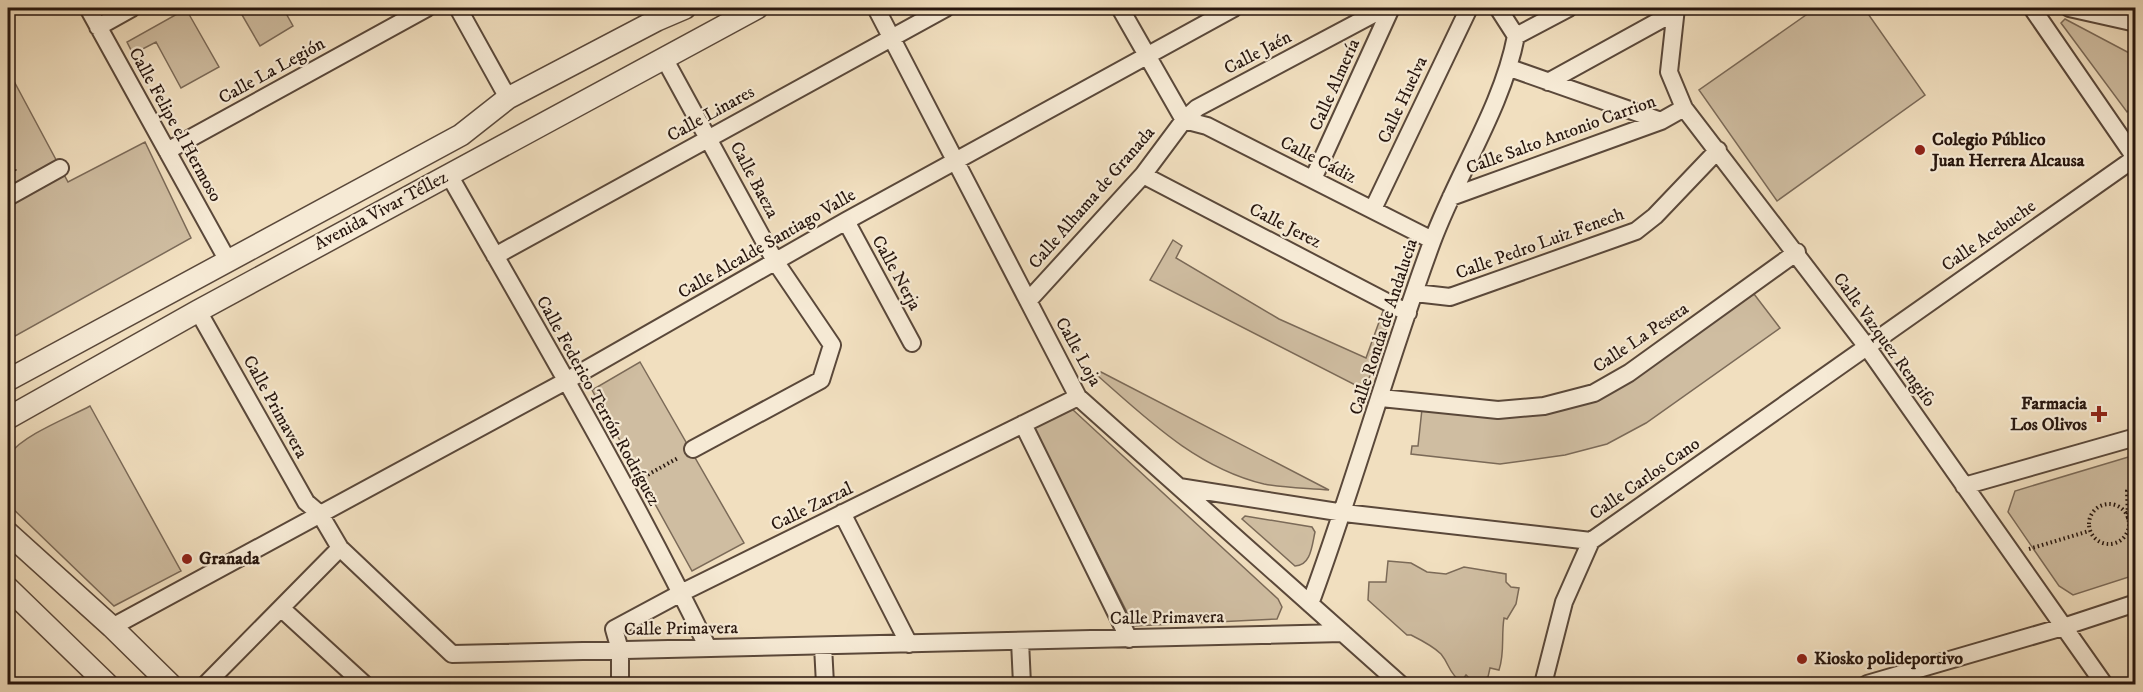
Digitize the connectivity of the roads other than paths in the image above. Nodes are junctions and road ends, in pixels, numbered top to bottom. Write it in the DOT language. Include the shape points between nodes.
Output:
graph roads {
  1 [pos="88,8"];
  2 [pos="132,8"];
  3 [pos="427,8"];
  4 [pos="458,8"];
  5 [pos="685,8"];
  6 [pos="757,8"];
  7 [pos="876,8"];
  8 [pos="946,8"];
  9 [pos="1120,8"];
  10 [pos="1234,8"];
  11 [pos="1385,8"];
  12 [pos="1391,8"];
  13 [pos="1469,8"];
  14 [pos="1498,8"];
  15 [pos="1569,8"];
  16 [pos="2032,8"];
  17 [pos="2069,8"];
  18 [pos="1676,10"];
  19 [pos="2136,23"];
  20 [pos="98,27"];
  21 [pos="1516,36"];
  22 [pos="892,37"];
  23 [pos="1145,55"];
  24 [pos="664,58"];
  25 [pos="1510,69"];
  26 [pos="1548,82"];
  27 [pos="508,98"];
  28 [pos="1684,108"];
  29 [pos="1184,120"];
  30 [pos="1662,121"];
  31 [pos="708,137"];
  32 [pos="1718,150"];
  33 [pos="167,151"];
  34 [pos="2135,158"];
  35 [pos="956,161"];
  36 [pos="60,168"];
  37 [pos="449,175"];
  38 [pos="1143,175"];
  39 [pos="1313,179"];
  40 [pos="8,197"];
  41 [pos="1451,197"];
  42 [pos="1373,209"];
  43 [pos="846,221"];
  44 [pos="1432,240"];
  45 [pos="1797,252"];
  46 [pos="495,256"];
  47 [pos="228,261"];
  48 [pos="776,261"];
  49 [pos="1414,293"];
  50 [pos="1028,301"];
  51 [pos="198,311"];
  52 [pos="1408,313"];
  53 [pos="912,343"];
  54 [pos="1867,347"];
  55 [pos="8,380"];
  56 [pos="566,381"];
  57 [pos="1078,397"];
  58 [pos="1381,398"];
  59 [pos="8,418"];
  60 [pos="1023,424"];
  61 [pos="2136,437"];
  62 [pos="693,450"];
  63 [pos="1964,486"];
  64 [pos="1179,487"];
  65 [pos="842,513"];
  66 [pos="1344,513"];
  67 [pos="320,514"];
  68 [pos="8,533"];
  69 [pos="1591,542"];
  70 [pos="340,548"];
  71 [pos="8,588"];
  72 [pos="681,593"];
  73 [pos="2136,603"];
  74 [pos="1310,604"];
  75 [pos="282,609"];
  76 [pos="112,627"];
  77 [pos="2063,627"];
  78 [pos="1343,633"];
  79 [pos="1129,639"];
  80 [pos="1020,641"];
  81 [pos="909,644"];
  82 [pos="823,646"];
  83 [pos="708,648"];
  84 [pos="620,650"];
  85 [pos="107,684"];
  86 [pos="170,684"];
  87 [pos="206,684"];
  88 [pos="364,684"];
  89 [pos="620,684"];
  90 [pos="825,684"];
  91 [pos="1022,684"];
  92 [pos="1400,684"];
  93 [pos="1543,684"];
  94 [pos="1867,684"];
  95 [pos="2104,684"];
  1 -- 20 [label="street, Calle Felipe el Hermoso"];
  2 -- 20 [label="street"];
  3 -- 33 [label="street, Calle La Legión"];
  4 -- 27 [label="street"];
  5 -- 27 [label="street, Avenida Vivar Téllez"];
  6 -- 24 [label="street, Avenida Vivar Téllez"];
  7 -- 22 [label="street, Calle Loja"];
  8 -- 22 [label="street, Calle Linares"];
  9 -- 23 [label="street"];
  10 -- 23 [label="street, Calle Alcalde Santiago Valle"];
  11 -- 29 [label="street, Calle Jaén" via="1197,108"];
  12 -- 39 [label="street, Calle Almería"];
  13 -- 42 [label="street, Calle Huelva"];
  14 -- 21 [label="street"];
  15 -- 21 [label="street"];
  16 -- 34 [label="street"];
  17 -- 19 [label="street"];
  18 -- 26 [label="street"];
  18 -- 28 [label="street, Calle Vazquez Rengifo" via="1669,72"];
  20 -- 33 [label="street, Calle Felipe el Hermoso"];
  21 -- 25 [label="street, Calle Ronda de Andalucia"];
  22 -- 31 [label="street, Calle Linares"];
  22 -- 35 [label="street, Calle Loja"];
  23 -- 29 [label="street"];
  23 -- 35 [label="street, Calle Alcalde Santiago Valle"];
  24 -- 31 [label="street, Calle Baeza"];
  24 -- 37 [label="street, Avenida Vivar Téllez"];
  25 -- 26 [label="street"];
  25 -- 41 [label="street, Calle Ronda de Andalucia"];
  26 -- 30 [label="street"];
  27 -- 47 [label="street, Avenida Vivar Téllez" via="461,135"];
  28 -- 30 [label="street, Calle Salto Antonio Carrion"];
  28 -- 32 [label="street, Calle Vazquez Rengifo"];
  29 -- 38 [label="street, Calle Alhama de Granada"];
  29 -- 39 [label="street, Calle Cádiz" via="1207,126"];
  30 -- 41 [label="street, Calle Salto Antonio Carrion"];
  31 -- 46 [label="street, Calle Linares"];
  31 -- 48 [label="street, Calle Baeza"];
  32 -- 45 [label="street, Calle Vazquez Rengifo"];
  32 -- 49 [label="street, Calle Pedro Luiz Fenech" via="1636,231 1450,297"];
  33 -- 47 [label="street, Calle Felipe el Hermoso"];
  34 -- 54 [label="street, Calle Acebuche"];
  35 -- 43 [label="street, Calle Alcalde Santiago Valle"];
  35 -- 50 [label="street, Calle Loja"];
  36 -- 40 [label="street"];
  37 -- 46 [label="street, Calle Federico Terrón Rodríguez"];
  37 -- 51 [label="street, Avenida Vivar Téllez"];
  38 -- 50 [label="street, Calle Alhama de Granada"];
  38 -- 52 [label="street, Calle Jerez"];
  39 -- 42 [label="street, Calle Cádiz"];
  41 -- 44 [label="street, Calle Ronda de Andalucia"];
  42 -- 44 [label="street, Calle Cádiz"];
  43 -- 48 [label="street, Calle Alcalde Santiago Valle"];
  43 -- 53 [label="street, Calle Nerja"];
  44 -- 49 [label="street, Calle Ronda de Andalucia"];
  45 -- 54 [label="street, Calle Vazquez Rengifo"];
  45 -- 58 [label="street, Calle La Peseta" via="1629,373 1593,393 1544,406 1498,410"];
  46 -- 56 [label="street, Calle Federico Terrón Rodríguez"];
  47 -- 55 [label="street, Avenida Vivar Téllez"];
  48 -- 56 [label="street, Calle Alcalde Santiago Valle"];
  48 -- 62 [label="street, Calle Baeza" via="832,345 821,380"];
  49 -- 52 [label="street, Calle Ronda de Andalucia"];
  50 -- 57 [label="street, Calle Loja"];
  51 -- 59 [label="street, Avenida Vivar Téllez"];
  51 -- 67 [label="street, Calle Primavera" via="306,502"];
  52 -- 58 [label="street, Calle Ronda de Andalucia"];
  54 -- 63 [label="street, Calle Vazquez Rengifo"];
  54 -- 69 [label="street, Calle Carlos Cano"];
  56 -- 67 [label="street, Calle Alcalde Santiago Valle"];
  56 -- 72 [label="street, Calle Federico Terrón Rodríguez"];
  57 -- 60 [label="street, Calle Zarzal"];
  57 -- 64 [label="street, Calle Loja"];
  58 -- 66 [label="street, Calle Ronda de Andalucia"];
  60 -- 65 [label="street, Calle Zarzal"];
  60 -- 79 [label="street"];
  61 -- 63 [label="street"];
  63 -- 77 [label="street, Calle Vazquez Rengifo"];
  64 -- 66 [label="street, Calle Carlos Cano"];
  64 -- 74 [label="street, Calle Loja"];
  65 -- 72 [label="street, Calle Zarzal"];
  65 -- 81 [label="street"];
  66 -- 69 [label="street, Calle Carlos Cano"];
  66 -- 74 [label="street, Calle Ronda de Andalucia"];
  67 -- 70 [label="street, Calle Primavera"];
  67 -- 76 [label="street, Calle Alcalde Santiago Valle"];
  68 -- 76 [label="street"];
  69 -- 93 [label="street" via="1564,602"];
  70 -- 75 [label="street"];
  70 -- 84 [label="street, Calle Primavera" via="452,654"];
  71 -- 85 [label="street"];
  72 -- 83 [label="street, Calle Federico Terrón Rodríguez"];
  72 -- 84 [label="street, Calle Zarzal" via="614,629"];
  73 -- 77 [label="street"];
  74 -- 78 [label="street, Calle Loja"];
  75 -- 87 [label="street"];
  75 -- 88 [label="street"];
  76 -- 86 [label="street"];
  77 -- 94 [label="street"];
  77 -- 95 [label="street, Calle Vazquez Rengifo"];
  78 -- 79 [label="street, Calle Primavera"];
  78 -- 92 [label="street, Calle Loja"];
  79 -- 80 [label="street, Calle Primavera"];
  80 -- 81 [label="street, Calle Primavera"];
  80 -- 91 [label="street"];
  81 -- 82 [label="street, Calle Primavera"];
  82 -- 83 [label="street, Calle Primavera"];
  82 -- 90 [label="street"];
  83 -- 84 [label="street, Calle Primavera"];
  84 -- 89 [label="street, Calle Zarzal"];
}
